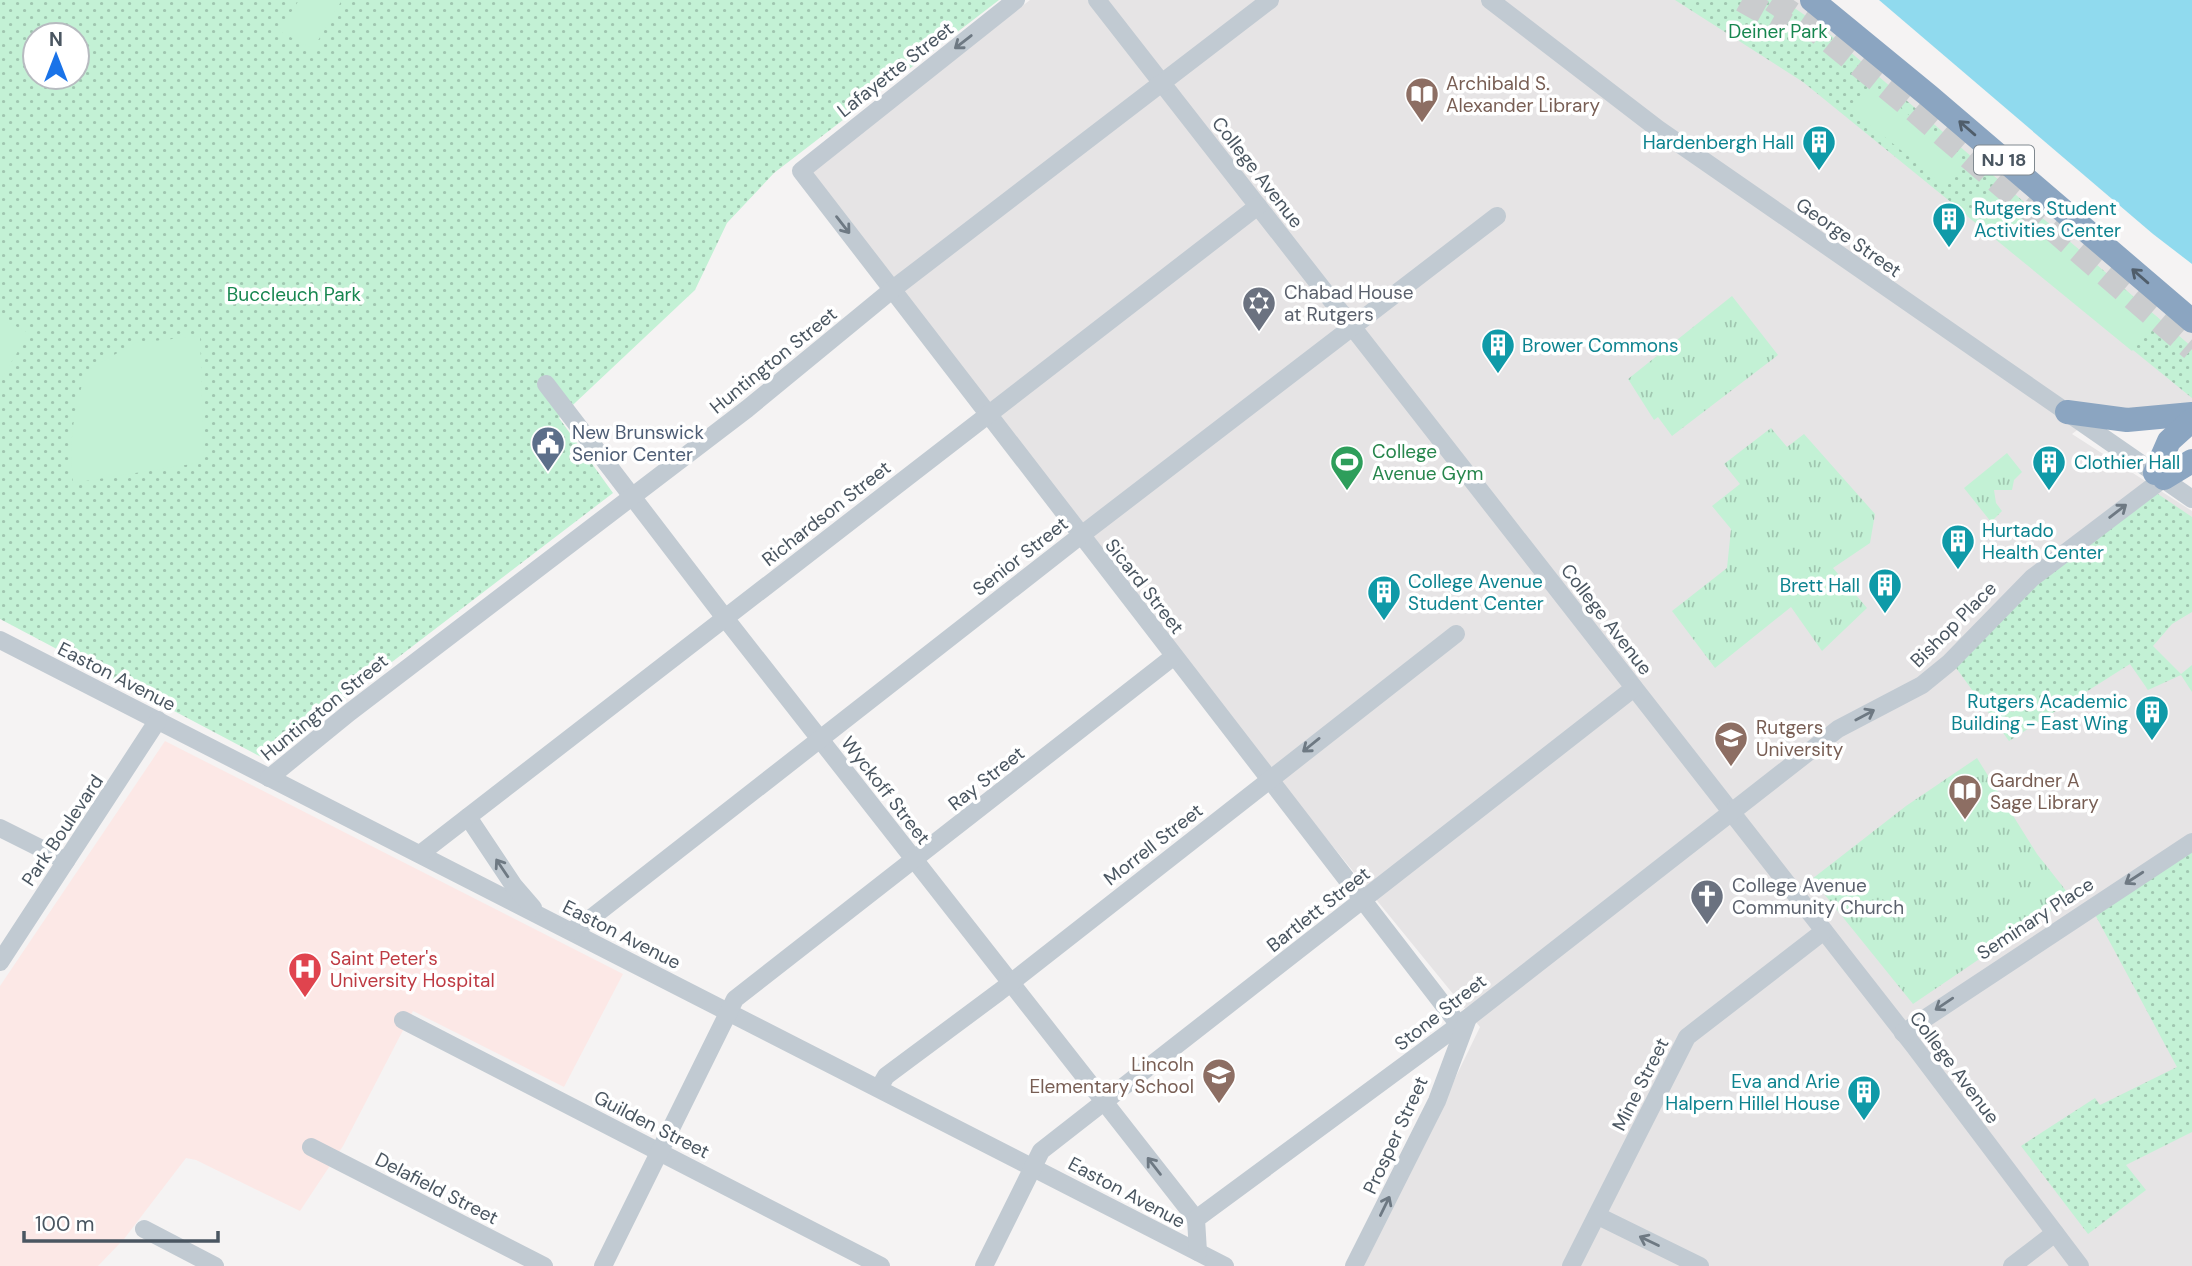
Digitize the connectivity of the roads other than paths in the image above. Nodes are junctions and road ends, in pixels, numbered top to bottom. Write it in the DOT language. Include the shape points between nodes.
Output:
graph roads {
  1 [pos="1016,0"];
  2 [pos="1097,0"];
  3 [pos="1270,0"];
  4 [pos="1490,0"];
  5 [pos="1510,0"];
  6 [pos="1812,0"];
  7 [pos="1547,41"];
  8 [pos="1162,83"];
  9 [pos="801,171"];
  10 [pos="1258,206"];
  11 [pos="1497,216"];
  12 [pos="893,289"];
  13 [pos="2192,321"];
  14 [pos="1352,327"];
  15 [pos="546,384"];
  16 [pos="2067,412"];
  17 [pos="987,414"];
  18 [pos="2183,420"];
  19 [pos="2192,461"];
  20 [pos="2160,476"];
  21 [pos="631,496"];
  22 [pos="2192,499"];
  23 [pos="1080,536"];
  24 [pos="725,618"];
  25 [pos="1456,634"];
  26 [pos="0,640"];
  27 [pos="1174,657"];
  28 [pos="1634,688"];
  29 [pos="158,720"];
  30 [pos="820,739"];
  31 [pos="269,778"];
  32 [pos="1269,779"];
  33 [pos="1730,811"];
  34 [pos="468,817"];
  35 [pos="0,828"];
  36 [pos="2192,842"];
  37 [pos="420,854"];
  38 [pos="66,861"];
  39 [pos="915,861"];
  40 [pos="1364,900"];
  41 [pos="540,916"];
  42 [pos="570,931"];
  43 [pos="1824,931"];
  44 [pos="0,962"];
  45 [pos="1010,984"];
  46 [pos="729,1012"];
  47 [pos="403,1020"];
  48 [pos="1463,1022"];
  49 [pos="1903,1032"];
  50 [pos="879,1088"];
  51 [pos="1103,1102"];
  52 [pos="311,1147"];
  53 [pos="660,1152"];
  54 [pos="1034,1167"];
  55 [pos="1598,1216"];
  56 [pos="1196,1219"];
  57 [pos="144,1229"];
  58 [pos="2055,1233"];
  59 [pos="1198,1252"];
  60 [pos="215,1266"];
  61 [pos="544,1266"];
  62 [pos="603,1266"];
  63 [pos="881,1266"];
  64 [pos="984,1266"];
  65 [pos="1225,1266"];
  66 [pos="1354,1266"];
  67 [pos="1571,1266"];
  68 [pos="1700,1266"];
  69 [pos="2012,1266"];
  70 [pos="2080,1266"];
  1 -- 9 [label="street, Lafayette Street, one-way"];
  2 -- 8 [label="street, College Avenue"];
  3 -- 8 [label="street, Huntington Street"];
  4 -- 7 [label="street, George Street"];
  5 -- 7 [label="street"];
  13 -- 6 [label="highway, NJ 18, one-way"];
  7 -- 16 [label="street, George Street" via="1658,129"];
  8 -- 10 [label="street, College Avenue"];
  8 -- 12 [label="street, Huntington Street"];
  9 -- 12 [label="street, Sicard Street, one-way"];
  10 -- 14 [label="street, College Avenue"];
  10 -- 17 [label="street, Richardson Street"];
  11 -- 14 [label="street, Senior Street"];
  12 -- 17 [label="street, Sicard Street"];
  12 -- 21 [label="street, Huntington Street"];
  14 -- 23 [label="street, Senior Street"];
  14 -- 28 [label="street, College Avenue"];
  15 -- 21 [label="street, Wyckoff Street"];
  16 -- 18 [label="highway" via="2117,419"];
  16 -- 20 [label="street, George Street"];
  17 -- 23 [label="street, Sicard Street"];
  17 -- 24 [label="street, Richardson Street"];
  18 -- 20 [label="highway" via="2169,441"];
  19 -- 20 [label="highway"];
  20 -- 22 [label="street, George Street"];
  33 -- 20 [label="street, Bishop Place, one-way" via="1838,729 1922,684 2032,578"];
  21 -- 24 [label="street, Wyckoff Street"];
  21 -- 31 [label="street, Huntington Street"];
  23 -- 27 [label="street, Sicard Street"];
  23 -- 30 [label="street, Senior Street"];
  24 -- 30 [label="street, Wyckoff Street"];
  24 -- 34 [label="street, Richardson Street"];
  25 -- 32 [label="street, Morrell Street, one-way"];
  26 -- 29 [label="street, Easton Avenue"];
  27 -- 32 [label="street, Sicard Street"];
  27 -- 39 [label="street, Ray Street"];
  28 -- 33 [label="street, College Avenue"];
  28 -- 40 [label="street, Bartlett Street"];
  29 -- 31 [label="street, Easton Avenue"];
  29 -- 38 [label="street, Park Boulevard"];
  30 -- 39 [label="street, Wyckoff Street"];
  30 -- 42 [label="street, Senior Street"];
  31 -- 37 [label="street, Easton Avenue"];
  32 -- 40 [label="street, Sicard Street"];
  32 -- 45 [label="street, Morrell Street"];
  33 -- 43 [label="street, College Avenue"];
  33 -- 48 [label="street, Stone Street"];
  34 -- 37 [label="street, Richardson Street"];
  41 -- 34 [label="street, one-way"];
  35 -- 38 [label="street"];
  36 -- 49 [label="street, Seminary Place, one-way"];
  37 -- 41 [label="street, Easton Avenue"];
  38 -- 44 [label="street, Park Boulevard"];
  39 -- 45 [label="street, Wyckoff Street"];
  39 -- 46 [label="street, Ray Street" via="735,999"];
  40 -- 48 [label="street, Sicard Street"];
  40 -- 51 [label="street, Bartlett Street"];
  41 -- 42 [label="street, Easton Avenue"];
  42 -- 46 [label="street, Easton Avenue"];
  43 -- 49 [label="street, College Avenue"];
  43 -- 55 [label="street, Mine Street" via="1687,1037"];
  45 -- 50 [label="street, Morrell Street" via="886,1076"];
  45 -- 51 [label="street, Wyckoff Street"];
  46 -- 50 [label="street, Easton Avenue"];
  46 -- 53 [label="street, Ray Street"];
  47 -- 53 [label="street, Guilden Street"];
  48 -- 56 [label="street, Stone Street"];
  66 -- 48 [label="street, Prosper Street, one-way" via="1437,1101"];
  49 -- 58 [label="street, College Avenue"];
  50 -- 54 [label="street, Easton Avenue"];
  51 -- 54 [label="street, Bartlett Street" via="1041,1151"];
  56 -- 51 [label="street, Wyckoff Street, one-way"];
  52 -- 61 [label="street, Delafield Street"];
  53 -- 62 [label="street, Ray Street"];
  53 -- 63 [label="street, Guilden Street"];
  54 -- 59 [label="street, Easton Avenue"];
  54 -- 64 [label="street, Bartlett Street"];
  55 -- 67 [label="street, Mine Street"];
  68 -- 55 [label="street, one-way"];
  56 -- 59 [label="street"];
  57 -- 60 [label="street"];
  58 -- 69 [label="street"];
  58 -- 70 [label="street, College Avenue"];
  59 -- 65 [label="street, Easton Avenue"];
}
